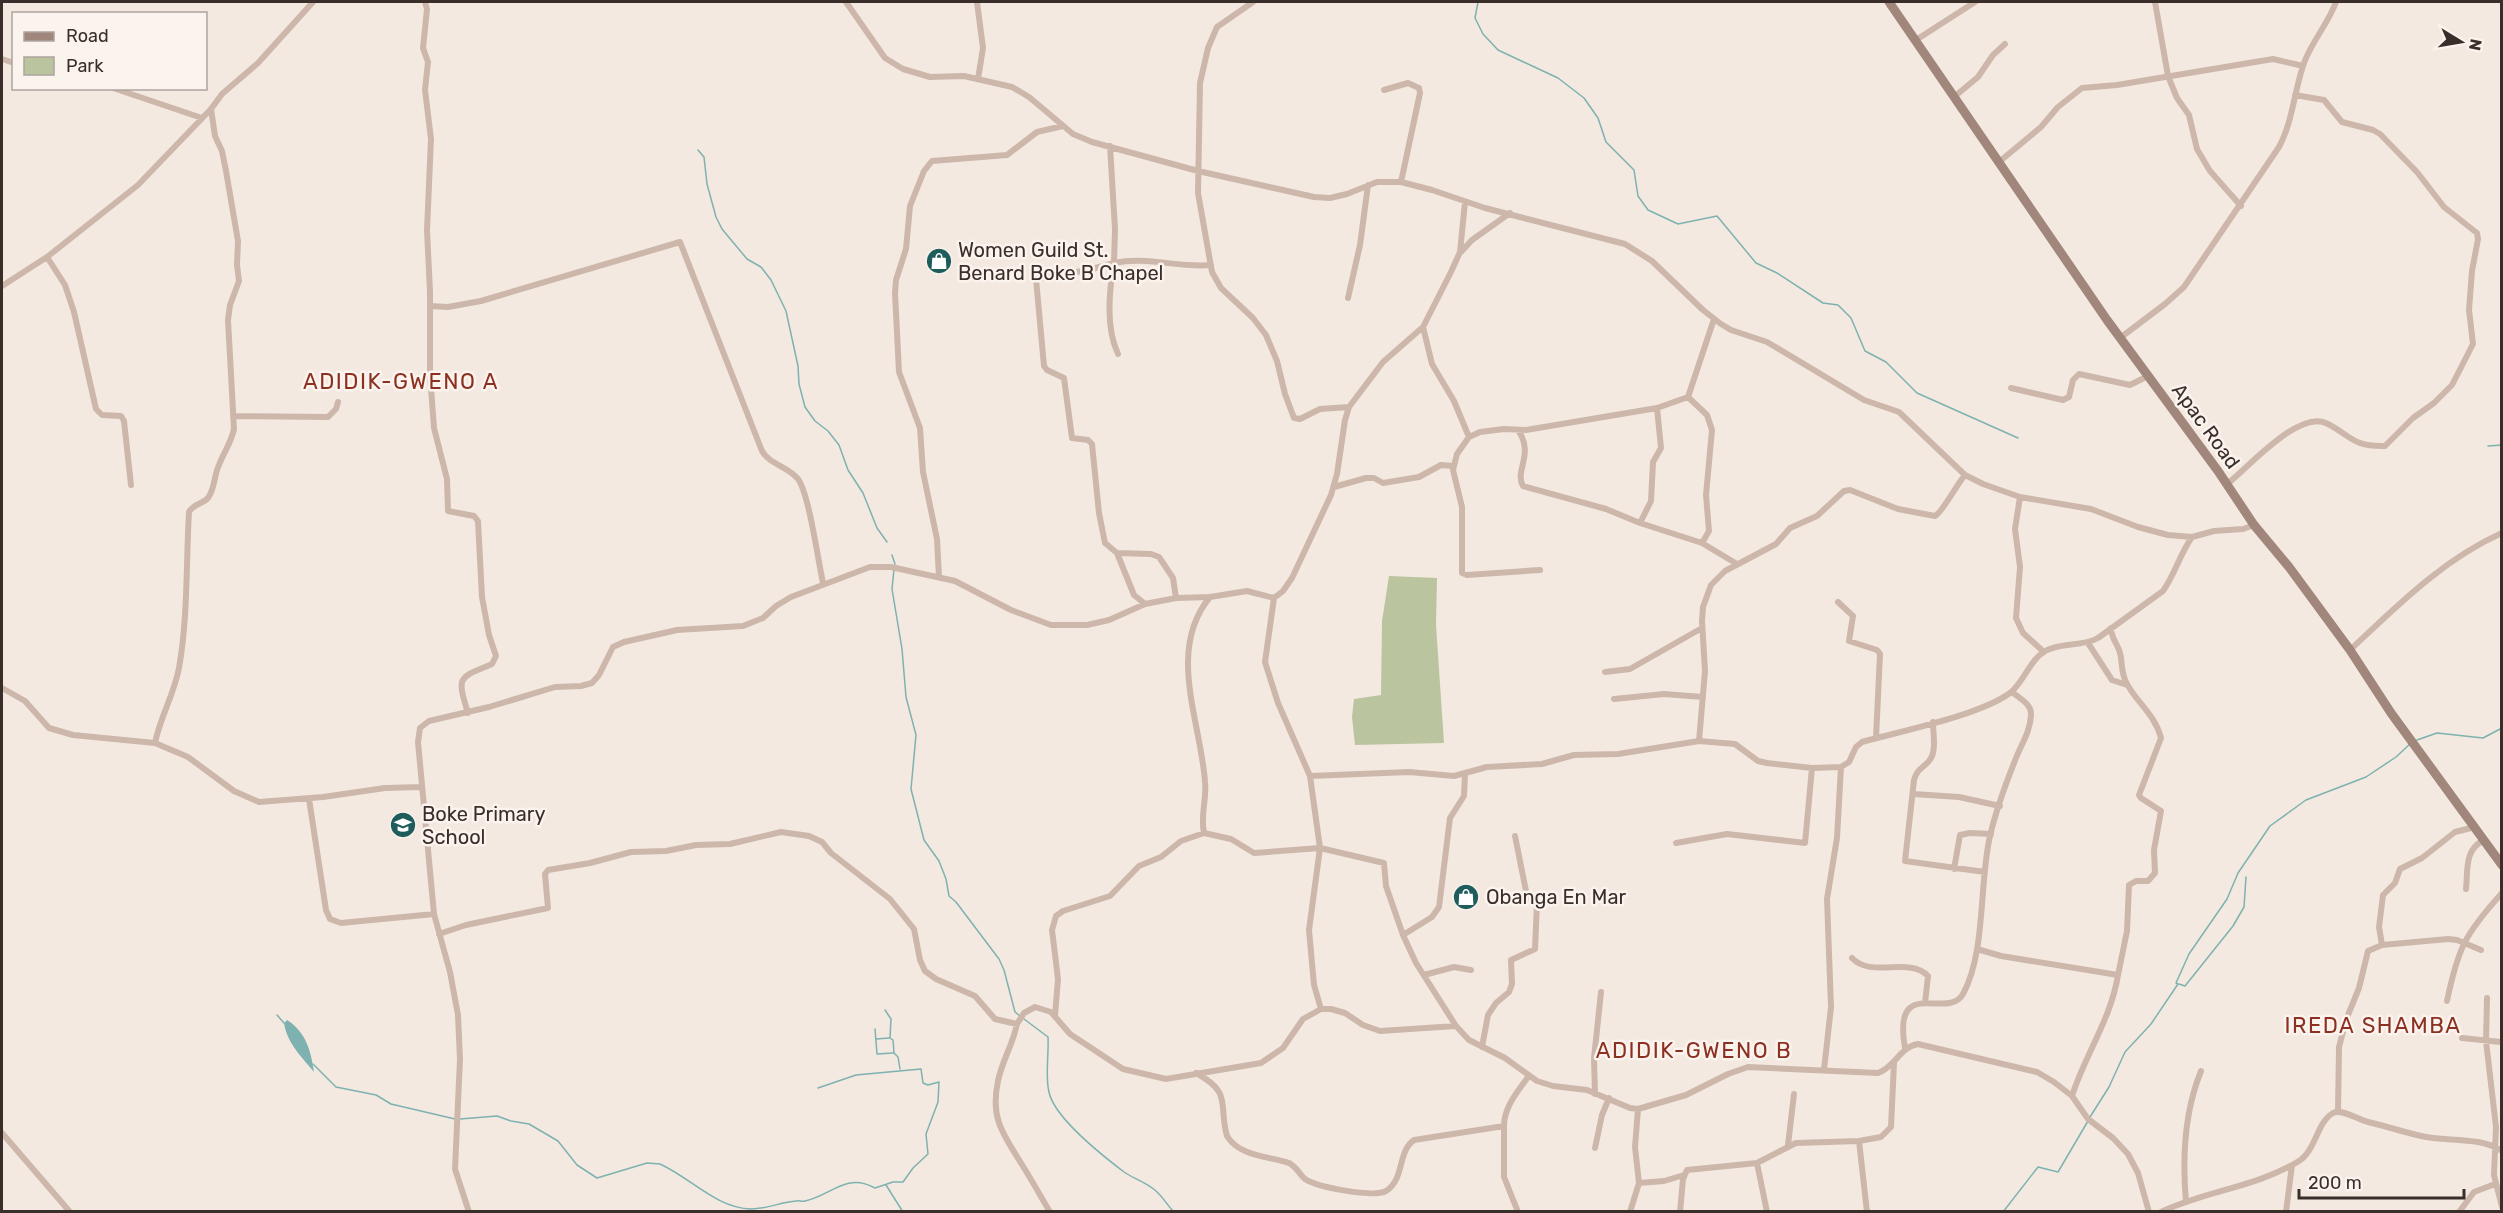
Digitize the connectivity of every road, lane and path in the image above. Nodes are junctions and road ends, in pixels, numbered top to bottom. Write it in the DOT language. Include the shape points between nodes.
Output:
graph roads {
  1 [pos="313,2"];
  2 [pos="425,2"];
  3 [pos="846,2"];
  4 [pos="977,2"];
  5 [pos="1253,2"];
  6 [pos="1889,2"];
  7 [pos="1975,2"];
  8 [pos="2156,2"];
  9 [pos="2336,2"];
  10 [pos="1916,40"];
  11 [pos="2005,44"];
  12 [pos="2303,66"];
  13 [pos="2168,76"];
  14 [pos="978,79"];
  15 [pos="119,90"];
  16 [pos="1383,90"];
  17 [pos="2295,95"];
  18 [pos="1954,97"];
  19 [pos="211,109"];
  20 [pos="202,118"];
  21 [pos="1063,126"];
  22 [pos="1110,146"];
  23 [pos="1999,162"];
  24 [pos="1198,171"];
  25 [pos="1401,182"];
  26 [pos="1368,185"];
  27 [pos="1465,202"];
  28 [pos="2241,206"];
  29 [pos="1509,213"];
  30 [pos="1460,252"];
  31 [pos="46,257"];
  32 [pos="1114,263"];
  33 [pos="1211,265"];
  34 [pos="2,286"];
  35 [pos="1348,298"];
  36 [pos="430,306"];
  37 [pos="1714,319"];
  38 [pos="1423,327"];
  39 [pos="2120,338"];
  40 [pos="1118,354"];
  41 [pos="2148,376"];
  42 [pos="2011,388"];
  43 [pos="1688,398"];
  44 [pos="338,402"];
  45 [pos="1349,407"];
  46 [pos="1657,408"];
  47 [pos="233,416"];
  48 [pos="1518,430"];
  49 [pos="1469,437"];
  50 [pos="1453,466"];
  51 [pos="1965,475"];
  52 [pos="2227,484"];
  53 [pos="131,485"];
  54 [pos="1334,488"];
  55 [pos="2020,497"];
  56 [pos="1640,523"];
  57 [pos="2254,525"];
  58 [pos="2502,533"];
  59 [pos="2192,537"];
  60 [pos="1702,543"];
  61 [pos="1117,553"];
  62 [pos="1737,564"];
  63 [pos="1540,570"];
  64 [pos="939,577"];
  65 [pos="823,583"];
  66 [pos="1210,597"];
  67 [pos="1176,598"];
  68 [pos="1274,598"];
  69 [pos="1838,602"];
  70 [pos="1145,604"];
  71 [pos="1702,628"];
  72 [pos="2111,628"];
  73 [pos="2088,643"];
  74 [pos="2350,650"];
  75 [pos="2044,652"];
  76 [pos="1605,672"];
  77 [pos="2127,685"];
  78 [pos="2,688"];
  79 [pos="2012,692"];
  80 [pos="1703,697"];
  81 [pos="1614,699"];
  82 [pos="468,713"];
  83 [pos="1933,722"];
  84 [pos="1876,738"];
  85 [pos="1699,741"];
  86 [pos="154,743"];
  87 [pos="1842,767"];
  88 [pos="1812,768"];
  89 [pos="1465,774"];
  90 [pos="1310,776"];
  91 [pos="421,787"];
  92 [pos="1913,794"];
  93 [pos="309,799"];
  94 [pos="2000,806"];
  95 [pos="2475,827"];
  96 [pos="1204,833"];
  97 [pos="1991,834"];
  98 [pos="1515,836"];
  99 [pos="2484,840"];
  100 [pos="1676,843"];
  101 [pos="1320,848"];
  102 [pos="2502,865"];
  103 [pos="1954,869"];
  104 [pos="1985,872"];
  105 [pos="2466,889"];
  106 [pos="2502,893"];
  107 [pos="434,914"];
  108 [pos="439,934"];
  109 [pos="1403,935"];
  110 [pos="2463,943"];
  111 [pos="2382,945"];
  112 [pos="1977,949"];
  113 [pos="2481,950"];
  114 [pos="1852,958"];
  115 [pos="1471,970"];
  116 [pos="1424,975"];
  117 [pos="2118,975"];
  118 [pos="1601,992"];
  119 [pos="2487,998"];
  120 [pos="2447,1001"];
  121 [pos="1925,1003"];
  122 [pos="1321,1009"];
  123 [pos="1055,1016"];
  124 [pos="1017,1024"];
  125 [pos="1456,1026"];
  126 [pos="2462,1038"];
  127 [pos="2486,1041"];
  128 [pos="2501,1042"];
  129 [pos="1482,1047"];
  130 [pos="1905,1048"];
  131 [pos="1894,1063"];
  132 [pos="1824,1070"];
  133 [pos="2201,1071"];
  134 [pos="1196,1073"];
  135 [pos="1528,1077"];
  136 [pos="1594,1094"];
  137 [pos="1794,1094"];
  138 [pos="2072,1096"];
  139 [pos="1609,1098"];
  140 [pos="1638,1109"];
  141 [pos="2338,1112"];
  142 [pos="1504,1126"];
  143 [pos="2,1133"];
  144 [pos="1859,1141"];
  145 [pos="1788,1145"];
  146 [pos="2495,1147"];
  147 [pos="1595,1148"];
  148 [pos="2502,1151"];
  149 [pos="1757,1163"];
  150 [pos="2292,1165"];
  151 [pos="1684,1175"];
  152 [pos="1639,1183"];
  153 [pos="2495,1184"];
  154 [pos="2186,1202"];
  155 [pos="2502,1207"];
  156 [pos="70,1212"];
  157 [pos="468,1212"];
  158 [pos="1050,1212"];
  159 [pos="1518,1212"];
  160 [pos="1630,1212"];
  161 [pos="1680,1212"];
  162 [pos="1767,1212"];
  163 [pos="1867,1212"];
  164 [pos="2149,1212"];
  165 [pos="2161,1212"];
  166 [pos="2286,1212"];
  167 [pos="2459,1212"];
  1 -- 19 [label="street"];
  2 -- 36 [label="street" via="423,48 428,62 425,90 431,132 427,230"];
  3 -- 14 [label="street" via="885,58 895,66 930,77 959,75"];
  4 -- 14 [label="street" via="983,48"];
  5 -- 24 [label="street" via="1217,27 1208,48 1200,84"];
  6 -- 10 [label="main road, Apac Road"];
  7 -- 10 [label="street"];
  8 -- 13 [label="street"];
  9 -- 12 [label="street"];
  10 -- 18 [label="main road, Apac Road"];
  11 -- 18 [label="street" via="1978,77"];
  12 -- 13 [label="street" via="2273,59"];
  12 -- 17 [label="street"];
  13 -- 23 [label="street" via="2078,90"];
  13 -- 28 [label="street" via="2189,115 2203,161"];
  14 -- 21 [label="street" via="1012,87"];
  15 -- 20 [label="street"];
  16 -- 25 [label="street" via="1408,83 1420,93"];
  17 -- 28 [label="street" via="2284,139"];
  17 -- 52 [label="street" via="2324,100 2342,122 2380,134 2445,207 2477,233 2469,310 2473,344 2452,385 2385,446 2359,444 2327,424 2315,422 2280,437"];
  18 -- 23 [label="main road, Apac Road"];
  19 -- 20 [label="street"];
  19 -- 47 [label="street" via="238,242 239,281 228,320"];
  20 -- 31 [label="street" via="138,185"];
  21 -- 22 [label="street" via="1085,140"];
  21 -- 64 [label="street" via="1037,132 1006,155 932,161 910,206 906,249 896,280 897,361 920,428"];
  22 -- 24 [label="street"];
  22 -- 32 [label="street"];
  23 -- 39 [label="main road, Apac Road"];
  24 -- 26 [label="street" via="1314,197 1347,195"];
  24 -- 33 [label="street" via="1198,202"];
  25 -- 26 [label="street"];
  25 -- 27 [label="street"];
  26 -- 35 [label="street"];
  27 -- 29 [label="street"];
  27 -- 30 [label="street"];
  28 -- 39 [label="street" via="2184,287"];
  29 -- 30 [label="street"];
  29 -- 37 [label="street" via="1625,244 1652,261"];
  30 -- 38 [label="street"];
  31 -- 34 [label="street"];
  31 -- 53 [label="street" via="64,285 74,312 96,409 124,420"];
  32 -- 33 [label="street" via="1137,260"];
  32 -- 40 [label="street" via="1111,305"];
  32 -- 61 [label="street" via="1036,279 1044,366 1064,378 1072,438 1092,444 1105,543"];
  33 -- 45 [label="street" via="1221,288 1269,341 1293,416 1300,419 1320,409"];
  36 -- 65 [label="street" via="481,301 680,242 762,451 768,459 789,470 804,488"];
  36 -- 82 [label="street" via="432,410 447,479 448,511 474,516 478,521 480,587 496,652 492,664 470,671 463,679"];
  37 -- 43 [label="street"];
  37 -- 51 [label="street" via="1731,330 1767,342 1864,400 1899,412"];
  38 -- 45 [label="street" via="1383,362"];
  38 -- 49 [label="street" via="1432,364"];
  39 -- 41 [label="main road, Apac Road"];
  41 -- 42 [label="street" via="2130,385 2079,374 2073,380 2069,397 2063,400"];
  41 -- 52 [label="main road, Apac Road"];
  43 -- 46 [label="street"];
  43 -- 60 [label="street" via="1707,415 1712,430 1706,495 1708,531"];
  44 -- 47 [label="street" via="328,417"];
  45 -- 54 [label="street"];
  46 -- 48 [label="street"];
  46 -- 56 [label="street" via="1661,448 1652,468 1651,501"];
  47 -- 86 [label="street" via="231,440 209,497 189,512 178,669"];
  48 -- 49 [label="street" via="1492,430"];
  48 -- 56 [label="street" via="1526,450 1523,486 1606,509"];
  49 -- 50 [label="street"];
  50 -- 54 [label="street" via="1441,465 1419,477 1383,483 1374,477 1366,478"];
  50 -- 63 [label="street" via="1462,507 1462,573"];
  51 -- 55 [label="street"];
  51 -- 62 [label="street" via="1935,516 1908,512 1844,491 1817,516 1790,528 1776,544"];
  52 -- 57 [label="main road, Apac Road"];
  54 -- 68 [label="street" via="1298,567 1285,589"];
  55 -- 59 [label="street" via="2091,509 2138,527"];
  55 -- 75 [label="street" via="2015,529 2020,567 2016,618 2023,633"];
  56 -- 60 [label="street"];
  57 -- 59 [label="street"];
  57 -- 74 [label="main road, Apac Road"];
  58 -- 74 [label="street" via="2430,576"];
  59 -- 72 [label="street" via="2163,591"];
  60 -- 62 [label="street"];
  61 -- 67 [label="street" via="1160,557 1173,578"];
  61 -- 70 [label="street" via="1130,589"];
  62 -- 71 [label="street" via="1721,573 1711,585 1703,607"];
  64 -- 65 [label="street" via="879,566"];
  64 -- 70 [label="street" via="963,584 1005,607 1051,625 1087,625"];
  65 -- 82 [label="street" via="743,626 677,630 617,644 596,679 587,685 555,687"];
  66 -- 67 [label="street"];
  66 -- 68 [label="street" via="1246,591"];
  66 -- 96 [label="street" via="1193,622 1188,665 1206,783"];
  67 -- 70 [label="street"];
  68 -- 90 [label="street" via="1265,663"];
  69 -- 84 [label="street" via="1853,616 1849,641 1880,654"];
  71 -- 76 [label="street" via="1630,669"];
  71 -- 80 [label="street"];
  72 -- 73 [label="street"];
  72 -- 77 [label="street"];
  73 -- 75 [label="street"];
  73 -- 77 [label="street" via="2112,680"];
  74 -- 95 [label="main road, Apac Road"];
  75 -- 79 [label="street"];
  77 -- 117 [label="street" via="2149,712 2161,735 2139,795 2161,810 2154,876 2129,885 2127,931"];
  78 -- 86 [label="street" via="25,701 49,728 73,735"];
  79 -- 83 [label="street"];
  79 -- 94 [label="street" via="2026,703 2031,714 2026,740"];
  80 -- 81 [label="street" via="1652,694"];
  80 -- 85 [label="street"];
  82 -- 91 [label="street" via="440,717 420,728"];
  83 -- 84 [label="street"];
  83 -- 92 [label="street" via="1933,753 1916,772"];
  84 -- 87 [label="street" via="1859,744"];
  85 -- 88 [label="street" via="1735,744 1761,762"];
  85 -- 89 [label="street" via="1618,754 1574,755 1542,764 1487,767"];
  86 -- 93 [label="street" via="188,757 253,800"];
  87 -- 88 [label="street"];
  87 -- 132 [label="street" via="1837,838 1827,899 1831,1007"];
  88 -- 100 [label="street" via="1805,843 1727,834"];
  89 -- 90 [label="street"];
  89 -- 109 [label="street" via="1464,796 1450,818 1439,907 1432,917"];
  90 -- 101 [label="street"];
  91 -- 93 [label="street"];
  91 -- 107 [label="street"];
  92 -- 94 [label="street" via="1959,797"];
  92 -- 103 [label="street" via="1905,861"];
  93 -- 107 [label="street" via="330,919 341,923"];
  94 -- 97 [label="street"];
  95 -- 99 [label="main road, Apac Road"];
  95 -- 111 [label="street" via="2455,832 2422,858 2400,869 2395,883 2383,895 2379,927"];
  96 -- 101 [label="street" via="1231,839 1254,853"];
  96 -- 123 [label="street" via="1187,838 1161,857 1139,866 1110,896 1059,912 1053,925 1058,980"];
  97 -- 103 [label="street" via="1960,835"];
  97 -- 104 [label="street"];
  98 -- 129 [label="street" via="1527,896 1538,903 1536,944 1531,952 1511,960 1512,984 1488,1015"];
  99 -- 102 [label="main road, Apac Road"];
  99 -- 105 [label="street" via="2469,853"];
  101 -- 109 [label="street" via="1384,863 1386,886"];
  101 -- 122 [label="street" via="1309,930 1314,985"];
  103 -- 104 [label="street"];
  104 -- 112 [label="street"];
  106 -- 110 [label="street"];
  107 -- 108 [label="street"];
  108 -- 124 [label="street" via="548,908 548,870 631,852 730,844 774,833 799,833 822,842 890,899 914,928 925,971 975,996 992,1017"];
  108 -- 157 [label="street" via="458,1015 455,1169"];
  109 -- 116 [label="street"];
  110 -- 111 [label="street" via="2442,939"];
  110 -- 113 [label="street"];
  110 -- 120 [label="street"];
  111 -- 141 [label="street" via="2368,951 2342,1032"];
  112 -- 117 [label="street"];
  112 -- 121 [label="street" via="1962,996 1952,1003"];
  114 -- 121 [label="street" via="1857,964 1871,967 1922,971 1928,976"];
  115 -- 116 [label="street" via="1454,967"];
  116 -- 125 [label="street"];
  117 -- 138 [label="street" via="2110,1010"];
  118 -- 136 [label="street"];
  119 -- 127 [label="street"];
  121 -- 130 [label="street" via="1915,1004 1908,1011"];
  122 -- 125 [label="street" via="1345,1013 1380,1031"];
  122 -- 134 [label="street" via="1304,1019 1283,1048 1265,1061"];
  123 -- 124 [label="street" via="1035,1007 1024,1013"];
  123 -- 134 [label="street" via="1070,1034 1123,1070 1162,1078"];
  124 -- 158 [label="street" via="1002,1062 997,1119 1006,1142"];
  125 -- 129 [label="street"];
  126 -- 127 [label="street"];
  127 -- 128 [label="street"];
  127 -- 146 [label="street"];
  129 -- 135 [label="street"];
  130 -- 131 [label="street"];
  130 -- 138 [label="street" via="1925,1044 2037,1072"];
  131 -- 132 [label="street" via="1873,1074"];
  131 -- 144 [label="street" via="1889,1132"];
  132 -- 140 [label="street" via="1748,1066 1686,1095"];
  133 -- 154 [label="street" via="2187,1124"];
  134 -- 142 [label="street" via="1221,1094 1226,1131 1233,1143 1257,1156 1292,1165 1308,1180 1358,1193 1374,1195 1388,1189 1399,1173 1407,1146 1414,1140"];
  135 -- 136 [label="street" via="1546,1085"];
  135 -- 142 [label="street" via="1506,1112"];
  136 -- 139 [label="street"];
  137 -- 145 [label="street"];
  138 -- 164 [label="street" via="2088,1119 2128,1154 2139,1173"];
  139 -- 140 [label="street"];
  139 -- 147 [label="street"];
  140 -- 152 [label="street" via="1635,1147"];
  141 -- 146 [label="street" via="2423,1137"];
  141 -- 150 [label="street" via="2325,1122 2308,1154"];
  142 -- 159 [label="street" via="1504,1177"];
  143 -- 156 [label="street"];
  144 -- 145 [label="street"];
  144 -- 163 [label="street"];
  145 -- 149 [label="street"];
  146 -- 148 [label="street"];
  146 -- 153 [label="street"];
  149 -- 151 [label="street" via="1687,1170"];
  149 -- 162 [label="street"];
  150 -- 154 [label="street"];
  150 -- 166 [label="street"];
  151 -- 152 [label="street"];
  151 -- 161 [label="street"];
  152 -- 160 [label="street"];
  153 -- 155 [label="street"];
  153 -- 167 [label="street" via="2474,1192"];
  154 -- 165 [label="street"];
}
